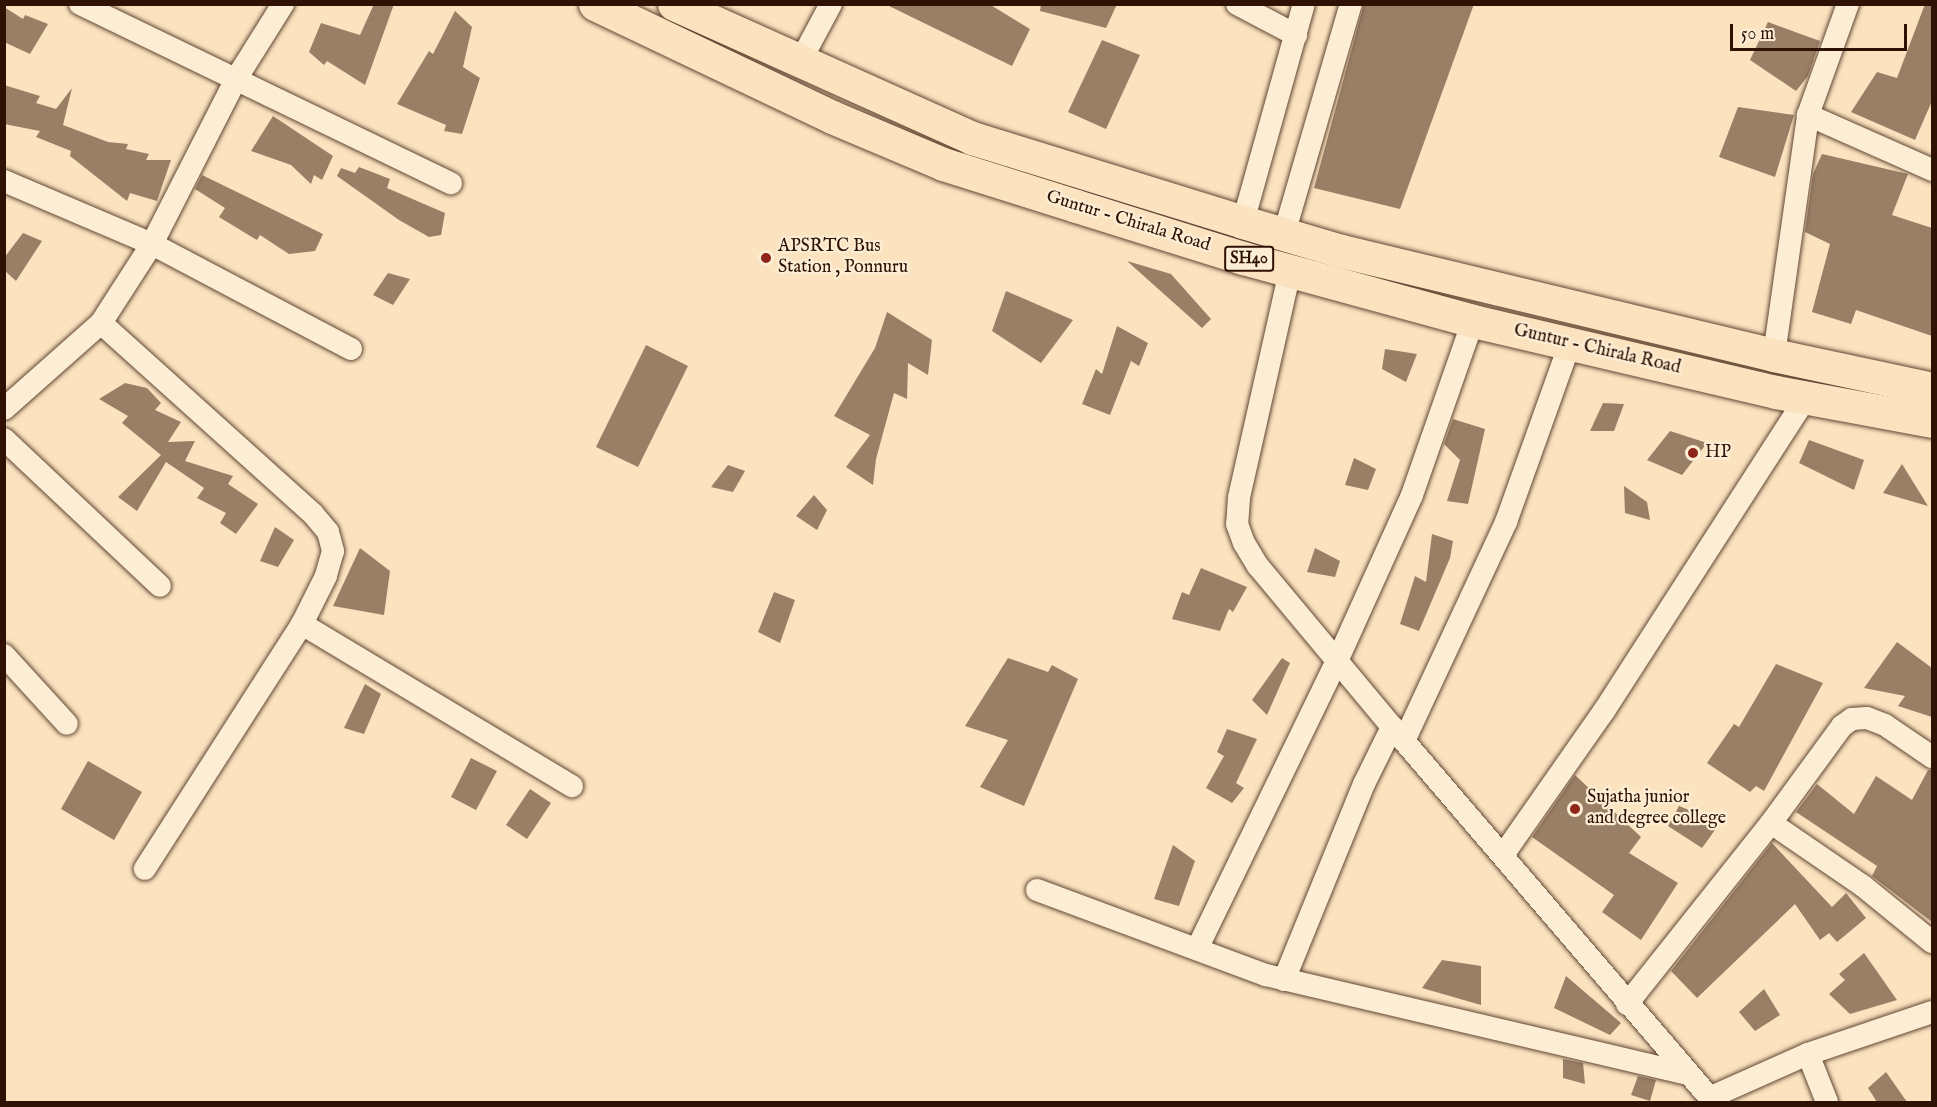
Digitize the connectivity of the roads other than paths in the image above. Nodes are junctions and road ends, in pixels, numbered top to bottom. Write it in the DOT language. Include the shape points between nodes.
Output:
graph roads {
  1 [pos="80,4"];
  2 [pos="283,4"];
  3 [pos="595,4"];
  4 [pos="674,4"];
  5 [pos="831,4"];
  6 [pos="1238,4"];
  7 [pos="1304,4"];
  8 [pos="1351,4"];
  9 [pos="1848,4"];
  10 [pos="1296,34"];
  11 [pos="800,62"];
  12 [pos="236,79"];
  13 [pos="1808,114"];
  14 [pos="1932,170"];
  15 [pos="4,181"];
  16 [pos="451,183"];
  17 [pos="1243,222"];
  18 [pos="1284,234"];
  19 [pos="152,244"];
  20 [pos="1290,271"];
  21 [pos="1473,321"];
  22 [pos="100,323"];
  23 [pos="1570,343"];
  24 [pos="351,349"];
  25 [pos="1774,355"];
  26 [pos="1932,388"];
  27 [pos="1806,398"];
  28 [pos="4,410"];
  29 [pos="1932,421"];
  30 [pos="4,439"];
  31 [pos="160,586"];
  32 [pos="302,624"];
  33 [pos="4,655"];
  34 [pos="1338,659"];
  35 [pos="67,724"];
  36 [pos="1398,734"];
  37 [pos="1932,757"];
  38 [pos="572,786"];
  39 [pos="1771,823"];
  40 [pos="1503,855"];
  41 [pos="145,869"];
  42 [pos="1037,890"];
  43 [pos="1932,942"];
  44 [pos="1197,949"];
  45 [pos="1284,980"];
  46 [pos="1627,1004"];
  47 [pos="1932,1012"];
  48 [pos="1808,1054"];
  49 [pos="1684,1072"];
  50 [pos="1711,1100"];
  51 [pos="1827,1102"];
  1 -- 12 [label="street"];
  2 -- 12 [label="street"];
  3 -- 20 [label="main road, Guntur - Chirala Road / SH40" via="832,117 943,164"];
  4 -- 11 [label="main road, Guntur - Chirala Road / SH40"];
  5 -- 11 [label="street"];
  6 -- 10 [label="street"];
  7 -- 10 [label="street"];
  8 -- 18 [label="street"];
  9 -- 13 [label="street"];
  10 -- 17 [label="street"];
  11 -- 17 [label="main road, Guntur - Chirala Road / SH40" via="972,138"];
  12 -- 16 [label="street"];
  12 -- 19 [label="street"];
  13 -- 14 [label="street"];
  13 -- 25 [label="street"];
  15 -- 19 [label="street"];
  17 -- 18 [label="main road, Guntur - Chirala Road / SH40"];
  18 -- 25 [label="main road, Guntur - Chirala Road / SH40"];
  19 -- 22 [label="street"];
  19 -- 24 [label="street"];
  20 -- 21 [label="main road, Guntur - Chirala Road / SH40"];
  20 -- 34 [label="street" via="1239,498 1237,524 1258,566"];
  21 -- 23 [label="main road, Guntur - Chirala Road / SH40"];
  21 -- 34 [label="street" via="1412,495"];
  22 -- 28 [label="street"];
  22 -- 32 [label="street" via="313,514 328,532 333,551 326,576"];
  23 -- 27 [label="main road, Guntur - Chirala Road / SH40"];
  23 -- 36 [label="street" via="1506,522"];
  25 -- 26 [label="main road, Guntur - Chirala Road / SH40"];
  27 -- 29 [label="main road, Guntur - Chirala Road / SH40"];
  27 -- 40 [label="street" via="1604,711"];
  30 -- 31 [label="street"];
  32 -- 38 [label="street"];
  32 -- 41 [label="street"];
  33 -- 35 [label="street"];
  34 -- 36 [label="street"];
  34 -- 44 [label="street"];
  36 -- 40 [label="street"];
  36 -- 45 [label="street" via="1364,784"];
  37 -- 39 [label="street" via="1885,725 1867,718 1852,718 1842,726"];
  39 -- 43 [label="street" via="1863,886"];
  39 -- 46 [label="street"];
  40 -- 46 [label="street"];
  42 -- 44 [label="street"];
  44 -- 45 [label="street"];
  45 -- 49 [label="street"];
  46 -- 49 [label="street"];
  47 -- 48 [label="street"];
  48 -- 50 [label="street"];
  48 -- 51 [label="street"];
  49 -- 50 [label="street"];
}
